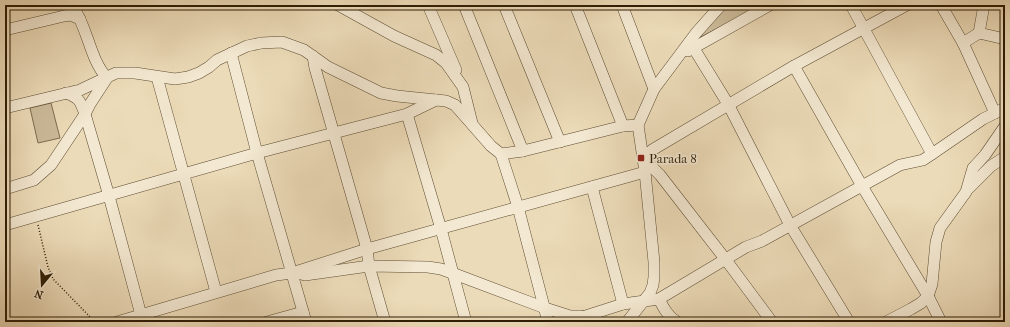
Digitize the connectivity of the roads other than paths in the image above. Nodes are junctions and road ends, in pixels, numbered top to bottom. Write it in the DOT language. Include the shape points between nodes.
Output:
graph roads {
  1 [pos="72,5"];
  2 [pos="338,5"];
  3 [pos="428,5"];
  4 [pos="464,5"];
  5 [pos="504,5"];
  6 [pos="575,5"];
  7 [pos="622,5"];
  8 [pos="721,5"];
  9 [pos="770,5"];
  10 [pos="852,5"];
  11 [pos="907,5"];
  12 [pos="941,5"];
  13 [pos="984,5"];
  14 [pos="80,19"];
  15 [pos="865,28"];
  16 [pos="5,30"];
  17 [pos="978,33"];
  18 [pos="1005,39"];
  19 [pos="963,43"];
  20 [pos="693,48"];
  21 [pos="230,53"];
  22 [pos="313,56"];
  23 [pos="676,59"];
  24 [pos="794,66"];
  25 [pos="157,77"];
  26 [pos="107,78"];
  27 [pos="463,87"];
  28 [pos="654,89"];
  29 [pos="66,93"];
  30 [pos="437,99"];
  31 [pos="728,104"];
  32 [pos="5,108"];
  33 [pos="1000,111"];
  34 [pos="85,114"];
  35 [pos="407,114"];
  36 [pos="473,125"];
  37 [pos="638,125"];
  38 [pos="623,126"];
  39 [pos="1005,126"];
  40 [pos="334,132"];
  41 [pos="560,142"];
  42 [pos="523,151"];
  43 [pos="257,153"];
  44 [pos="501,154"];
  45 [pos="932,154"];
  46 [pos="1005,157"];
  47 [pos="643,158"];
  48 [pos="645,172"];
  49 [pos="183,174"];
  50 [pos="975,175"];
  51 [pos="862,186"];
  52 [pos="592,187"];
  53 [pos="5,189"];
  54 [pos="109,196"];
  55 [pos="518,207"];
  56 [pos="790,225"];
  57 [pos="5,226"];
  58 [pos="441,229"];
  59 [pos="367,249"];
  60 [pos="726,260"];
  61 [pos="369,266"];
  62 [pos="292,273"];
  63 [pos="452,273"];
  64 [pos="216,292"];
  65 [pos="928,296"];
  66 [pos="660,299"];
  67 [pos="645,301"];
  68 [pos="623,304"];
  69 [pos="545,308"];
  70 [pos="142,315"];
  71 [pos="583,316"];
  72 [pos="304,317"];
  73 [pos="117,322"];
  74 [pos="267,322"];
  75 [pos="385,322"];
  76 [pos="466,322"];
  77 [pos="548,322"];
  78 [pos="567,322"];
  79 [pos="627,322"];
  80 [pos="677,322"];
  81 [pos="772,322"];
  82 [pos="849,322"];
  83 [pos="886,322"];
  84 [pos="941,322"];
  1 -- 14 [label="street"];
  2 -- 27 [label="street" via="394,36 436,55 446,63"];
  3 -- 27 [label="street"];
  4 -- 42 [label="street"];
  5 -- 41 [label="street"];
  6 -- 38 [label="street"];
  7 -- 28 [label="street"];
  8 -- 23 [label="street"];
  9 -- 20 [label="street"];
  10 -- 15 [label="street"];
  11 -- 15 [label="street"];
  12 -- 19 [label="street"];
  13 -- 17 [label="street"];
  14 -- 16 [label="street" via="64,16"];
  14 -- 26 [label="street" via="98,66"];
  15 -- 24 [label="street"];
  15 -- 45 [label="street"];
  17 -- 18 [label="street"];
  17 -- 19 [label="street"];
  19 -- 33 [label="street"];
  20 -- 23 [label="street"];
  20 -- 31 [label="street"];
  21 -- 22 [label="street" via="247,46 273,42 292,45"];
  21 -- 25 [label="street" via="200,73 188,77"];
  21 -- 43 [label="street"];
  22 -- 30 [label="street" via="328,67 381,93"];
  22 -- 40 [label="street"];
  23 -- 28 [label="street"];
  24 -- 31 [label="street"];
  24 -- 51 [label="street"];
  25 -- 26 [label="street" via="125,72"];
  25 -- 49 [label="street"];
  26 -- 29 [label="street"];
  26 -- 34 [label="street"];
  27 -- 36 [label="street"];
  28 -- 37 [label="street"];
  29 -- 32 [label="street"];
  29 -- 34 [label="street" via="80,101"];
  30 -- 35 [label="street"];
  30 -- 36 [label="street" via="455,105"];
  31 -- 47 [label="street"];
  31 -- 56 [label="street"];
  33 -- 45 [label="street" via="983,119"];
  34 -- 53 [label="street" via="42,174 34,180"];
  34 -- 54 [label="street"];
  35 -- 40 [label="street"];
  35 -- 58 [label="street"];
  36 -- 44 [label="street"];
  37 -- 38 [label="street"];
  37 -- 47 [label="street"];
  38 -- 41 [label="street"];
  39 -- 50 [label="street" via="975,165"];
  40 -- 43 [label="street"];
  40 -- 59 [label="street"];
  41 -- 42 [label="street"];
  42 -- 44 [label="street"];
  43 -- 49 [label="street"];
  43 -- 62 [label="street"];
  44 -- 55 [label="street"];
  45 -- 51 [label="street" via="923,160 900,165"];
  46 -- 50 [label="street"];
  47 -- 48 [label="street"];
  47 -- 60 [label="street" via="660,175"];
  48 -- 52 [label="street"];
  48 -- 67 [label="street" via="654,277"];
  49 -- 54 [label="street"];
  49 -- 64 [label="street"];
  50 -- 65 [label="street" via="940,228"];
  51 -- 56 [label="street"];
  51 -- 65 [label="street"];
  52 -- 55 [label="street"];
  52 -- 68 [label="street"];
  54 -- 57 [label="street"];
  54 -- 70 [label="street"];
  55 -- 58 [label="street"];
  55 -- 69 [label="street"];
  56 -- 60 [label="street"];
  56 -- 82 [label="street"];
  58 -- 59 [label="street"];
  58 -- 63 [label="street"];
  59 -- 61 [label="street"];
  59 -- 62 [label="street"];
  60 -- 66 [label="street"];
  60 -- 81 [label="street"];
  61 -- 62 [label="street" via="305,275"];
  61 -- 63 [label="street" via="428,267"];
  61 -- 75 [label="street"];
  62 -- 64 [label="street"];
  62 -- 72 [label="street"];
  63 -- 69 [label="street"];
  63 -- 76 [label="street"];
  64 -- 70 [label="street"];
  65 -- 83 [label="street" via="912,309"];
  65 -- 84 [label="street"];
  66 -- 67 [label="street"];
  66 -- 80 [label="street" via="668,314"];
  67 -- 68 [label="street"];
  67 -- 79 [label="street"];
  68 -- 71 [label="street"];
  69 -- 71 [label="street" via="570,316"];
  69 -- 77 [label="street"];
  70 -- 73 [label="street"];
  71 -- 78 [label="street"];
  72 -- 74 [label="street"];
}
